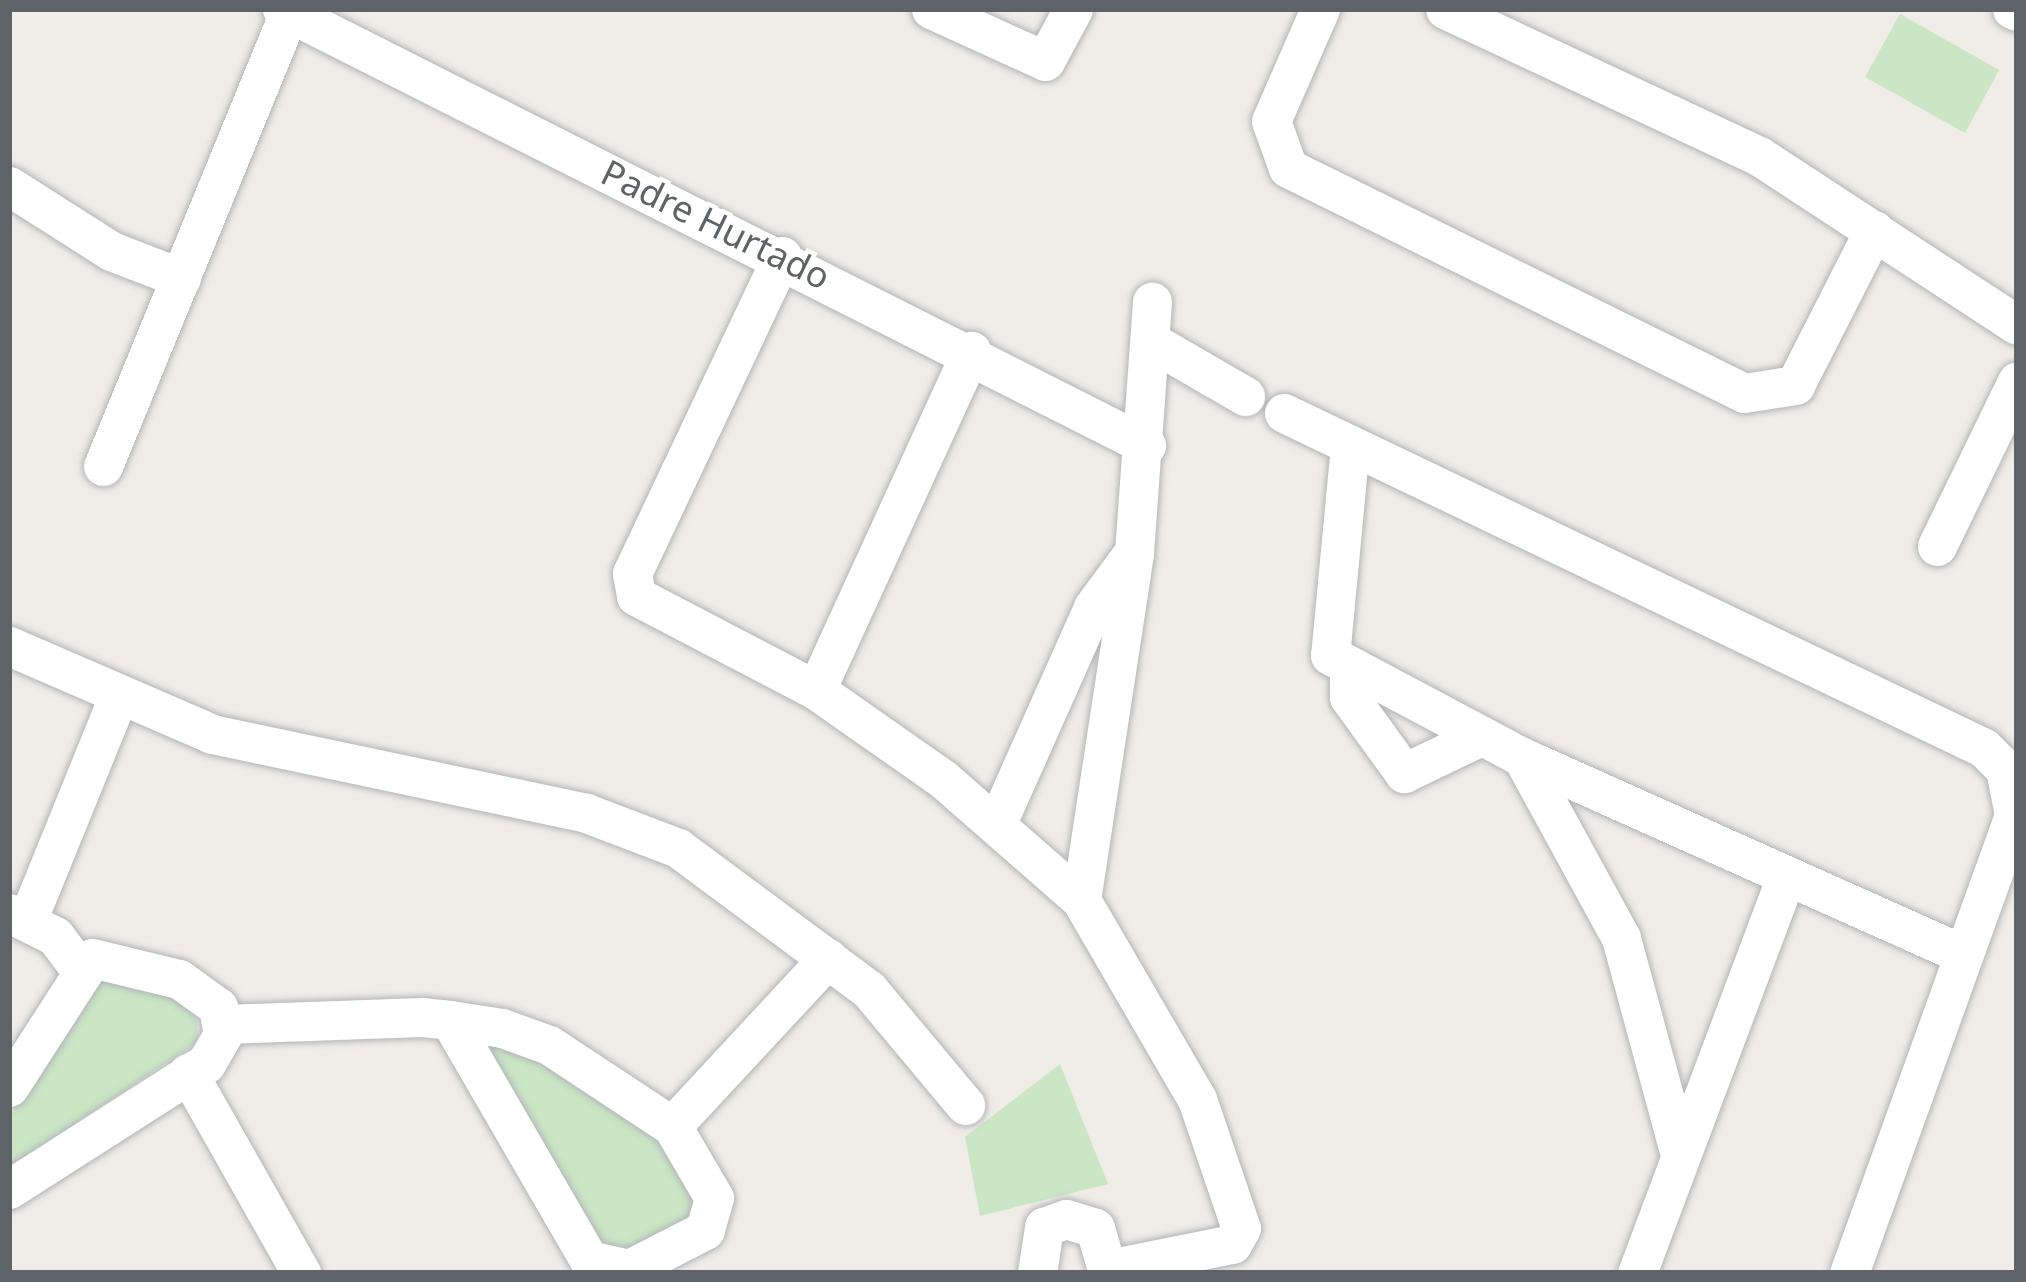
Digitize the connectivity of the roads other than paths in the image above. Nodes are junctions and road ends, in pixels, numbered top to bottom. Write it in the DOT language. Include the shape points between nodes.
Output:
graph roads {
  1 [pos="931,9"];
  2 [pos="1072,9"];
  3 [pos="1320,9"];
  4 [pos="1445,9"];
  5 [pos="1493,9"];
  6 [pos="286,11"];
  7 [pos="1528,44"];
  8 [pos="9,186"];
  9 [pos="1874,230"];
  10 [pos="782,256"];
  11 [pos="182,278"];
  12 [pos="2017,326"];
  13 [pos="971,351"];
  14 [pos="2017,381"];
  15 [pos="1245,396"];
  16 [pos="1284,413"];
  17 [pos="1146,445"];
  18 [pos="1350,445"];
  19 [pos="104,466"];
  20 [pos="1937,546"];
  21 [pos="1134,553"];
  22 [pos="9,646"];
  23 [pos="1349,668"];
  24 [pos="816,690"];
  25 [pos="117,699"];
  26 [pos="1481,736"];
  27 [pos="1522,757"];
  28 [pos="997,823"];
  29 [pos="1785,879"];
  30 [pos="1082,900"];
  31 [pos="18,917"];
  32 [pos="1962,954"];
  33 [pos="828,958"];
  34 [pos="78,967"];
  35 [pos="450,1020"];
  36 [pos="224,1024"];
  37 [pos="188,1073"];
  38 [pos="9,1087"];
  39 [pos="965,1105"];
  40 [pos="672,1126"];
  41 [pos="1679,1152"];
  42 [pos="9,1189"];
  43 [pos="1108,1271"];
  44 [pos="301,1273"];
  45 [pos="1037,1273"];
  46 [pos="1637,1273"];
  47 [pos="1850,1273"];
  1 -- 2 [label="street" via="1045,61"];
  3 -- 9 [label="street" via="1271,121 1288,168 1744,393 1795,385"];
  4 -- 7 [label="street"];
  5 -- 7 [label="street"];
  6 -- 10 [label="street, Padre Hurtado"];
  6 -- 11 [label="street"];
  7 -- 9 [label="street" via="1759,156"];
  8 -- 11 [label="street" via="111,251"];
  9 -- 12 [label="street"];
  10 -- 13 [label="street, Padre Hurtado"];
  10 -- 24 [label="street" via="632,573 636,596 657,616"];
  11 -- 19 [label="street"];
  13 -- 17 [label="street, Padre Hurtado"];
  13 -- 24 [label="street"];
  14 -- 20 [label="street"];
  15 -- 17 [label="street" via="1151,322"];
  16 -- 18 [label="street"];
  17 -- 21 [label="street"];
  18 -- 23 [label="street" via="1327,648"];
  18 -- 32 [label="street" via="1996,758 2014,815"];
  21 -- 28 [label="street" via="1093,607"];
  21 -- 30 [label="street"];
  22 -- 25 [label="street"];
  23 -- 26 [label="street"];
  23 -- 26 [label="street" via="1349,697 1404,772"];
  24 -- 28 [label="street"];
  25 -- 31 [label="street"];
  25 -- 33 [label="street" via="301,759 642,832 758,898"];
  26 -- 27 [label="street"];
  27 -- 29 [label="street"];
  27 -- 41 [label="street" via="1622,938"];
  28 -- 30 [label="street"];
  29 -- 32 [label="street"];
  29 -- 41 [label="street"];
  30 -- 43 [label="street" via="1197,1099 1241,1228 1232,1244"];
  31 -- 34 [label="street"];
  32 -- 47 [label="street"];
  33 -- 39 [label="street"];
  33 -- 40 [label="street"];
  34 -- 36 [label="street" via="104,957 179,979 218,1006"];
  34 -- 38 [label="street"];
  35 -- 36 [label="street"];
  35 -- 40 [label="street" via="594,1066"];
  35 -- 40 [label="street" via="557,1215 605,1269 698,1239 708,1223 714,1198"];
  36 -- 37 [label="street" via="213,1055"];
  37 -- 42 [label="street"];
  37 -- 44 [label="street"];
  41 -- 46 [label="street"];
  43 -- 45 [label="street" via="1095,1228 1066,1219 1044,1227"];
}
